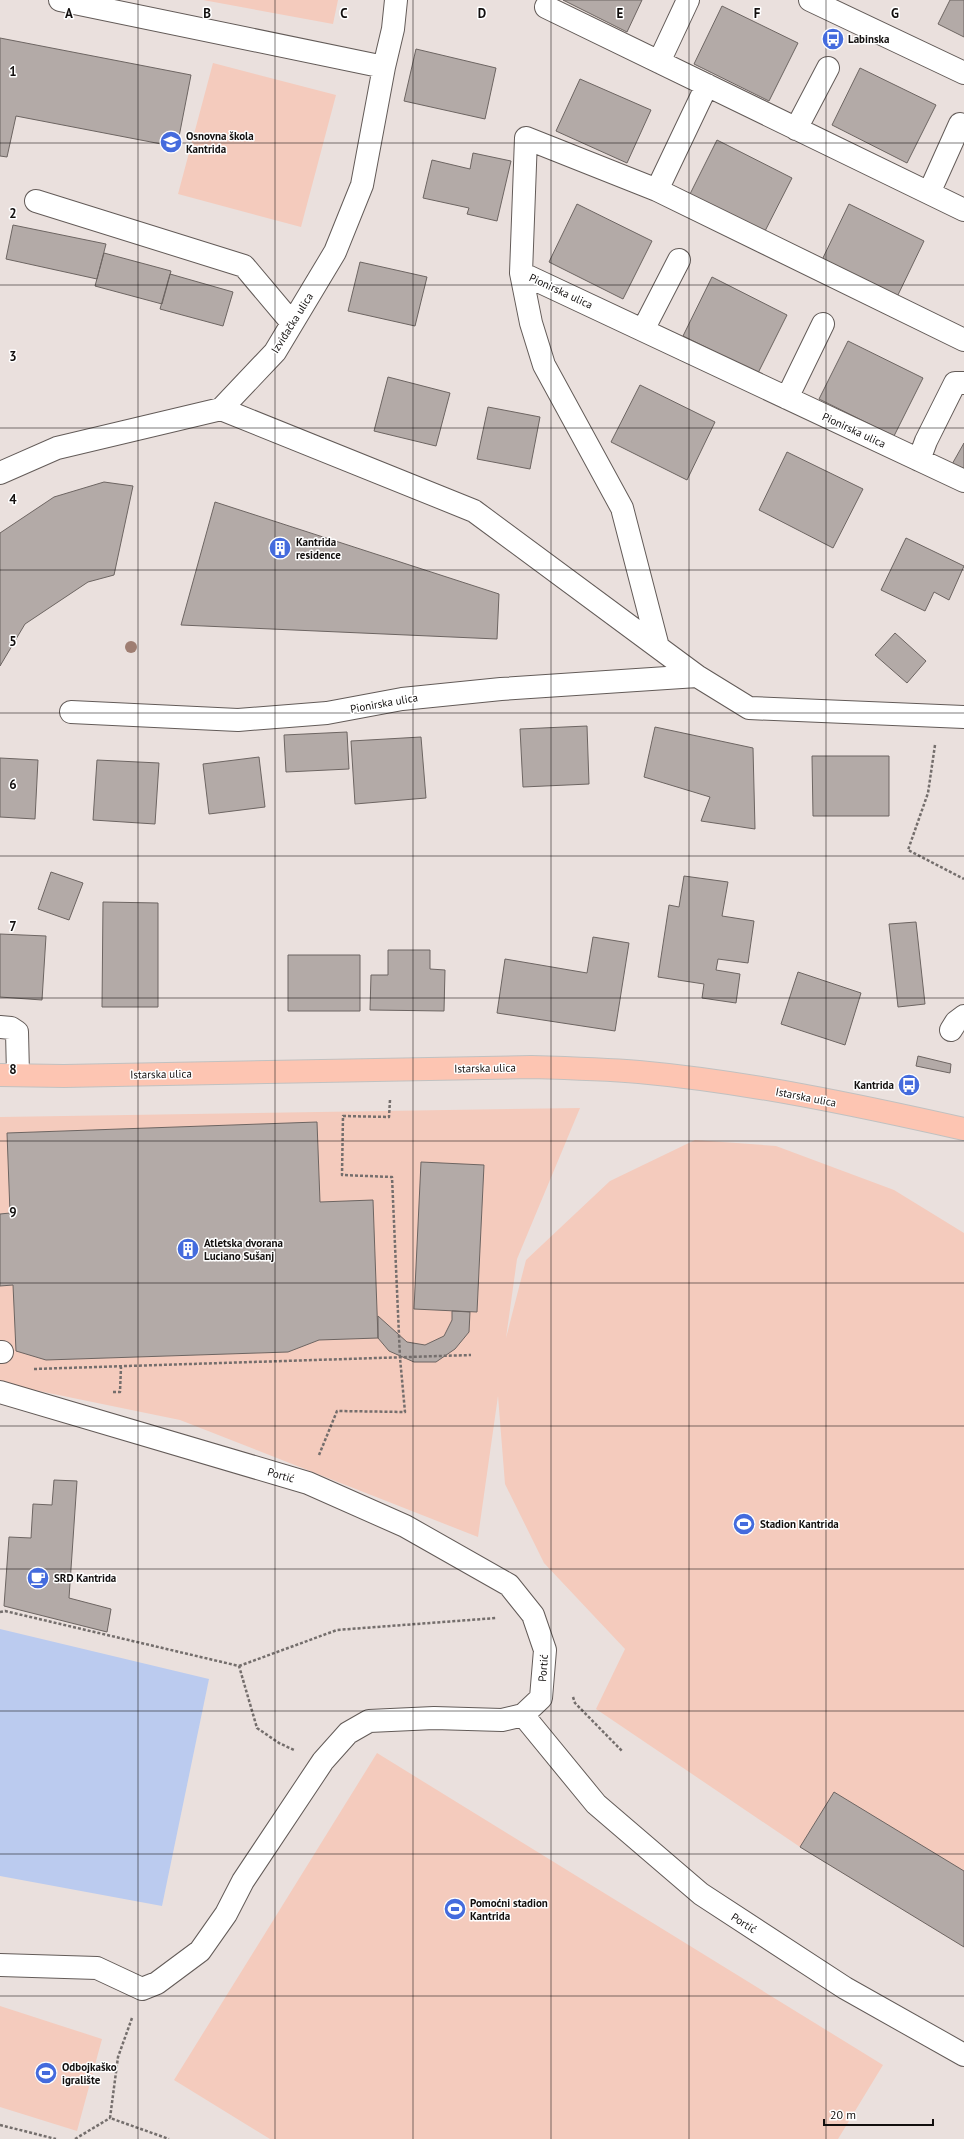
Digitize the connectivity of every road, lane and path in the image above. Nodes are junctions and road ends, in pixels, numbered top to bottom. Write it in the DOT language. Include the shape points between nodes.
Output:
graph roads {
  1 [pos="60,0"];
  2 [pos="396,0"];
  3 [pos="688,0"];
  4 [pos="810,0"];
  5 [pos="546,7"];
  6 [pos="659,62"];
  7 [pos="384,67"];
  8 [pos="828,68"];
  9 [pos="964,73"];
  10 [pos="707,85"];
  11 [pos="960,124"];
  12 [pos="796,129"];
  13 [pos="658,190"];
  14 [pos="929,193"];
  15 [pos="36,201"];
  16 [pos="964,210"];
  17 [pos="679,260"];
  18 [pos="521,273"];
  19 [pos="292,324"];
  20 [pos="823,324"];
  21 [pos="643,330"];
  22 [pos="964,340"];
  23 [pos="964,383"];
  24 [pos="787,398"];
  25 [pos="221,410"];
  26 [pos="919,460"];
  27 [pos="0,473"];
  28 [pos="964,482"];
  29 [pos="658,647"];
  30 [pos="697,676"];
  31 [pos="71,712"];
  32 [pos="964,717"];
  33 [pos="936,739"];
  34 [pos="964,879"];
  35 [pos="0,1027"];
  36 [pos="9,1075"];
  37 [pos="390,1094"];
  38 [pos="964,1129"];
  39 [pos="471,1355"];
  40 [pos="400,1358"];
  41 [pos="33,1369"];
  42 [pos="0,1392"];
  43 [pos="308,1483"];
  44 [pos="0,1612"];
  45 [pos="533,1615"];
  46 [pos="239,1666"];
  47 [pos="572,1693"];
  48 [pos="523,1715"];
  49 [pos="623,1752"];
  50 [pos="323,1761"];
  51 [pos="0,1965"];
  52 [pos="142,1989"];
  53 [pos="964,2055"];
  54 [pos="110,2118"];
  55 [pos="0,2126"];
  56 [pos="56,2139"];
  57 [pos="75,2139"];
  58 [pos="169,2139"];
  1 -- 7 [label="street"];
  2 -- 7 [label="street, Izviđačka ulica" via="393,29"];
  3 -- 6 [label="street"];
  4 -- 9 [label="street"];
  5 -- 6 [label="street"];
  6 -- 10 [label="street"];
  7 -- 19 [label="street, Izviđačka ulica" via="362,185 335,252"];
  8 -- 12 [label="street"];
  10 -- 12 [label="street"];
  10 -- 13 [label="street"];
  11 -- 14 [label="street"];
  12 -- 14 [label="street"];
  13 -- 18 [label="street" via="526,138"];
  13 -- 22 [label="street"];
  14 -- 16 [label="street"];
  15 -- 19 [label="street" via="244,266"];
  17 -- 21 [label="street"];
  18 -- 21 [label="street, Pionirska ulica"];
  18 -- 29 [label="street, Pionirska ulica" via="531,324 544,365 622,508"];
  19 -- 25 [label="street, Izviđačka ulica" via="275,352"];
  20 -- 24 [label="street"];
  21 -- 24 [label="street, Pionirska ulica"];
  23 -- 26 [label="street" via="955,383"];
  24 -- 26 [label="street, Pionirska ulica"];
  25 -- 27 [label="street" via="56,448"];
  25 -- 29 [label="street" via="474,511"];
  26 -- 28 [label="street, Pionirska ulica"];
  29 -- 30 [label="street"];
  30 -- 31 [label="street, Pionirska ulica" via="494,690 402,699 327,714 238,720"];
  30 -- 32 [label="street" via="749,708"];
  33 -- 34 [label="path" via="928,793 908,850"];
  35 -- 36 [label="street" via="11,1028 17,1032"];
  36 -- 38 [label="main road, Istarska ulica" via="531,1067 598,1069 704,1080 784,1093"];
  37 -- 40 [label="path" via="389,1117 343,1116 342,1175 392,1177"];
  39 -- 40 [label="path"];
  40 -- 41 [label="path"];
  40 -- 43 [label="path" via="405,1412 337,1411"];
  42 -- 43 [label="street, Portić"];
  43 -- 45 [label="street, Portić" via="406,1526 509,1585"];
  44 -- 46 [label="path" via="5,1611"];
  45 -- 46 [label="path" via="337,1630"];
  45 -- 48 [label="street, Portić" via="545,1650 541,1698"];
  46 -- 50 [label="path" via="257,1728 279,1743"];
  47 -- 49 [label="path" via="575,1703"];
  48 -- 50 [label="street" via="502,1720 434,1718 369,1721 348,1733"];
  48 -- 53 [label="street, Portić" via="596,1804 701,1894 845,1988"];
  50 -- 52 [label="street" via="200,1951 157,1983"];
  51 -- 52 [label="street" via="97,1968"];
  52 -- 54 [label="path" via="118,2057"];
  54 -- 57 [label="path"];
  54 -- 58 [label="path"];
  55 -- 56 [label="path"];
}
